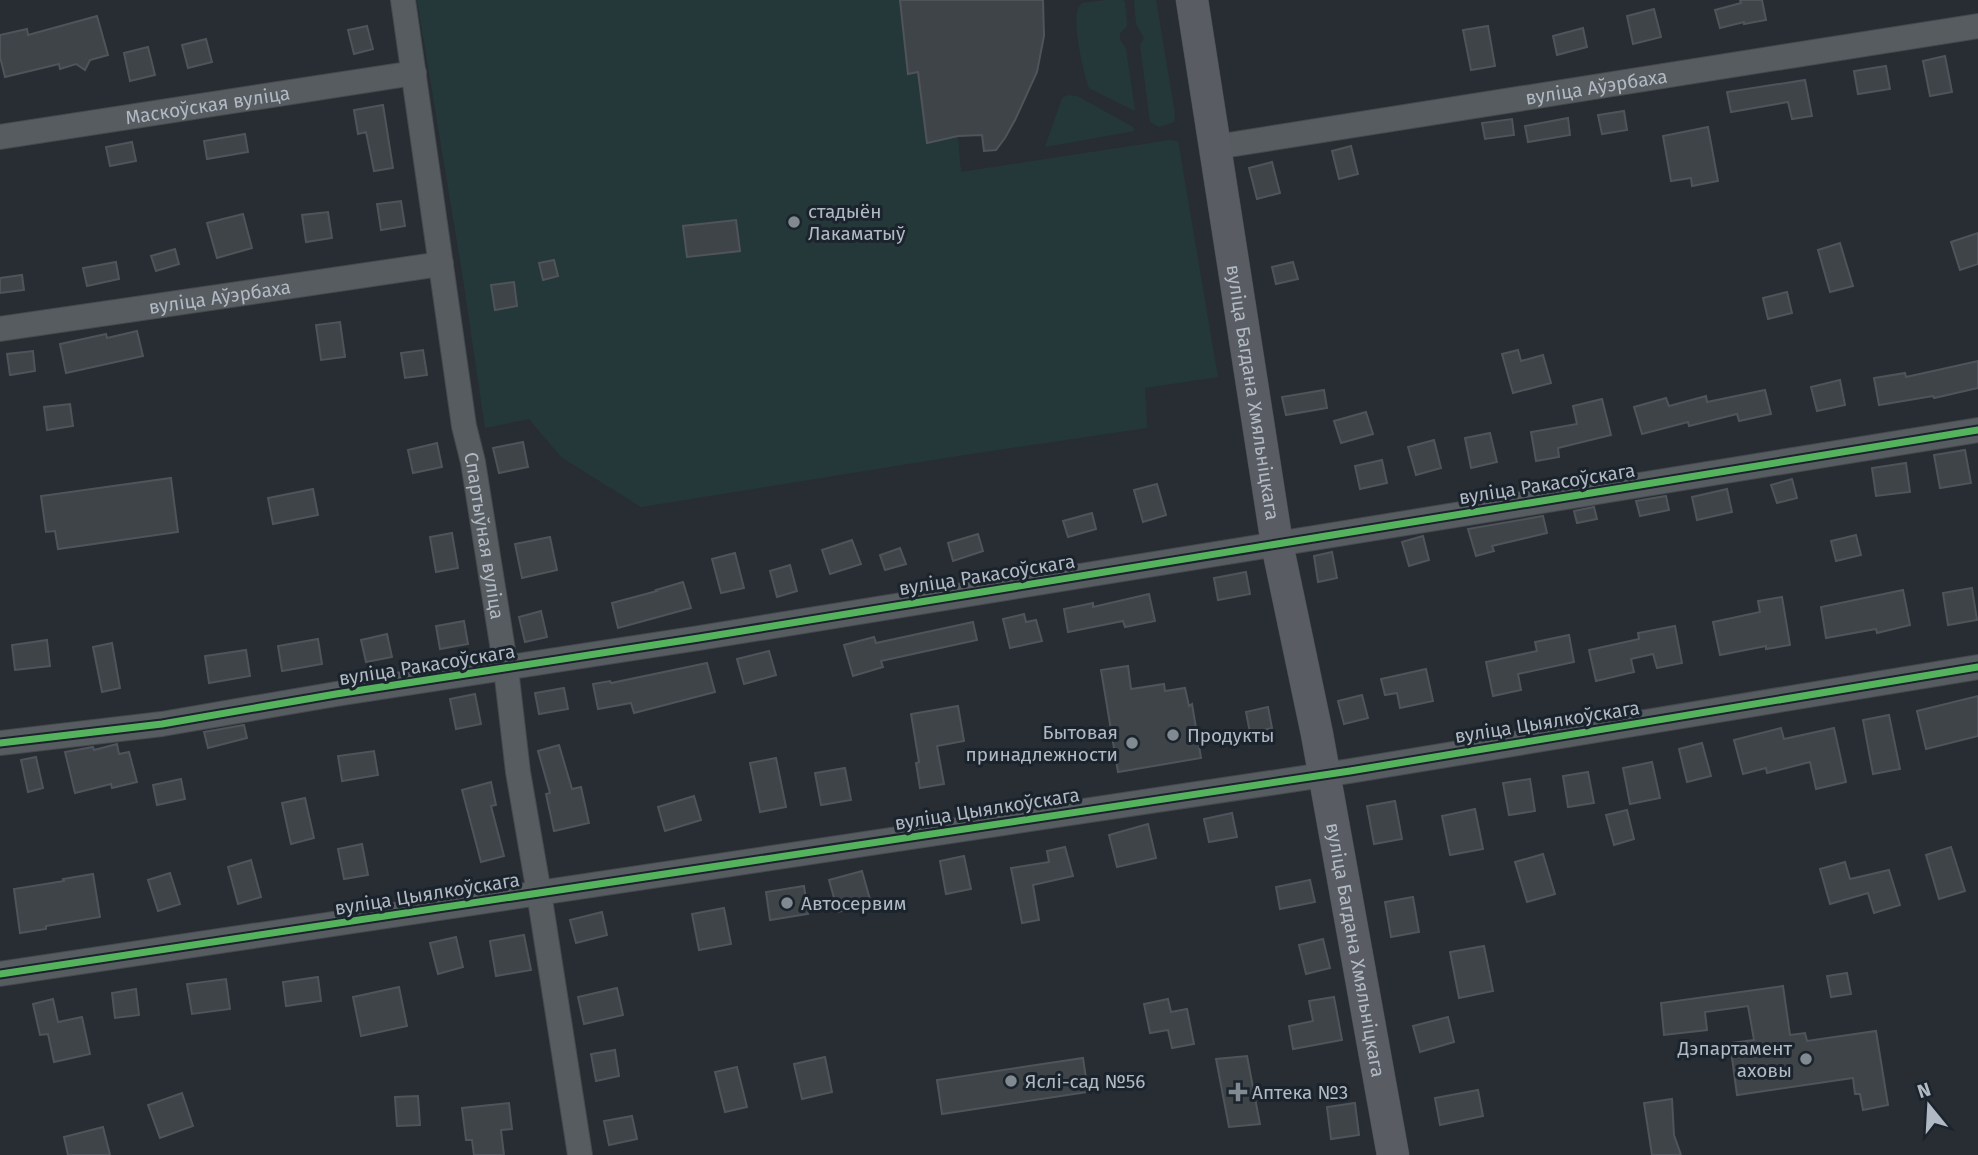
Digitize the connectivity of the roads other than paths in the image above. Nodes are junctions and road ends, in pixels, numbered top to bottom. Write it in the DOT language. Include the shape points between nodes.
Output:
graph roads {
  1 [pos="403,0"];
  2 [pos="1192,0"];
  3 [pos="1978,26"];
  4 [pos="414,73"];
  5 [pos="0,137"];
  6 [pos="1216,147"];
  7 [pos="441,264"];
  8 [pos="0,329"];
  9 [pos="1978,430"];
  10 [pos="1278,544"];
  11 [pos="1978,667"];
  12 [pos="506,669"];
  13 [pos="0,743"];
  14 [pos="1324,775"];
  15 [pos="539,893"];
  16 [pos="0,974"];
  17 [pos="580,1155"];
  18 [pos="1393,1155"];
  1 -- 4 [label="street, Спартыўная вуліца"];
  2 -- 6 [label="main road, вуліца Багдана Хмяльніцкага"];
  3 -- 6 [label="street, вуліца Аўэрбаха"];
  4 -- 5 [label="street, Маскоўская вуліца"];
  4 -- 7 [label="street, Спартыўная вуліца"];
  6 -- 10 [label="main road, вуліца Багдана Хмяльніцкага"];
  7 -- 8 [label="street, вуліца Аўэрбаха"];
  7 -- 12 [label="street, Спартыўная вуліца"];
  9 -- 10 [label="street, вуліца Ракасоўскага"];
  10 -- 12 [label="street, вуліца Ракасоўскага"];
  10 -- 14 [label="main road, вуліца Багдана Хмяльніцкага"];
  11 -- 14 [label="street, вуліца Цыялкоўскага"];
  12 -- 13 [label="street, вуліца Ракасоўскага" via="162,724"];
  12 -- 15 [label="street, Спартыўная вуліца"];
  14 -- 15 [label="street, вуліца Цыялкоўскага"];
  14 -- 18 [label="main road, вуліца Багдана Хмяльніцкага"];
  15 -- 16 [label="street, вуліца Цыялкоўскага"];
  15 -- 17 [label="street, Спартыўная вуліца"];
}
